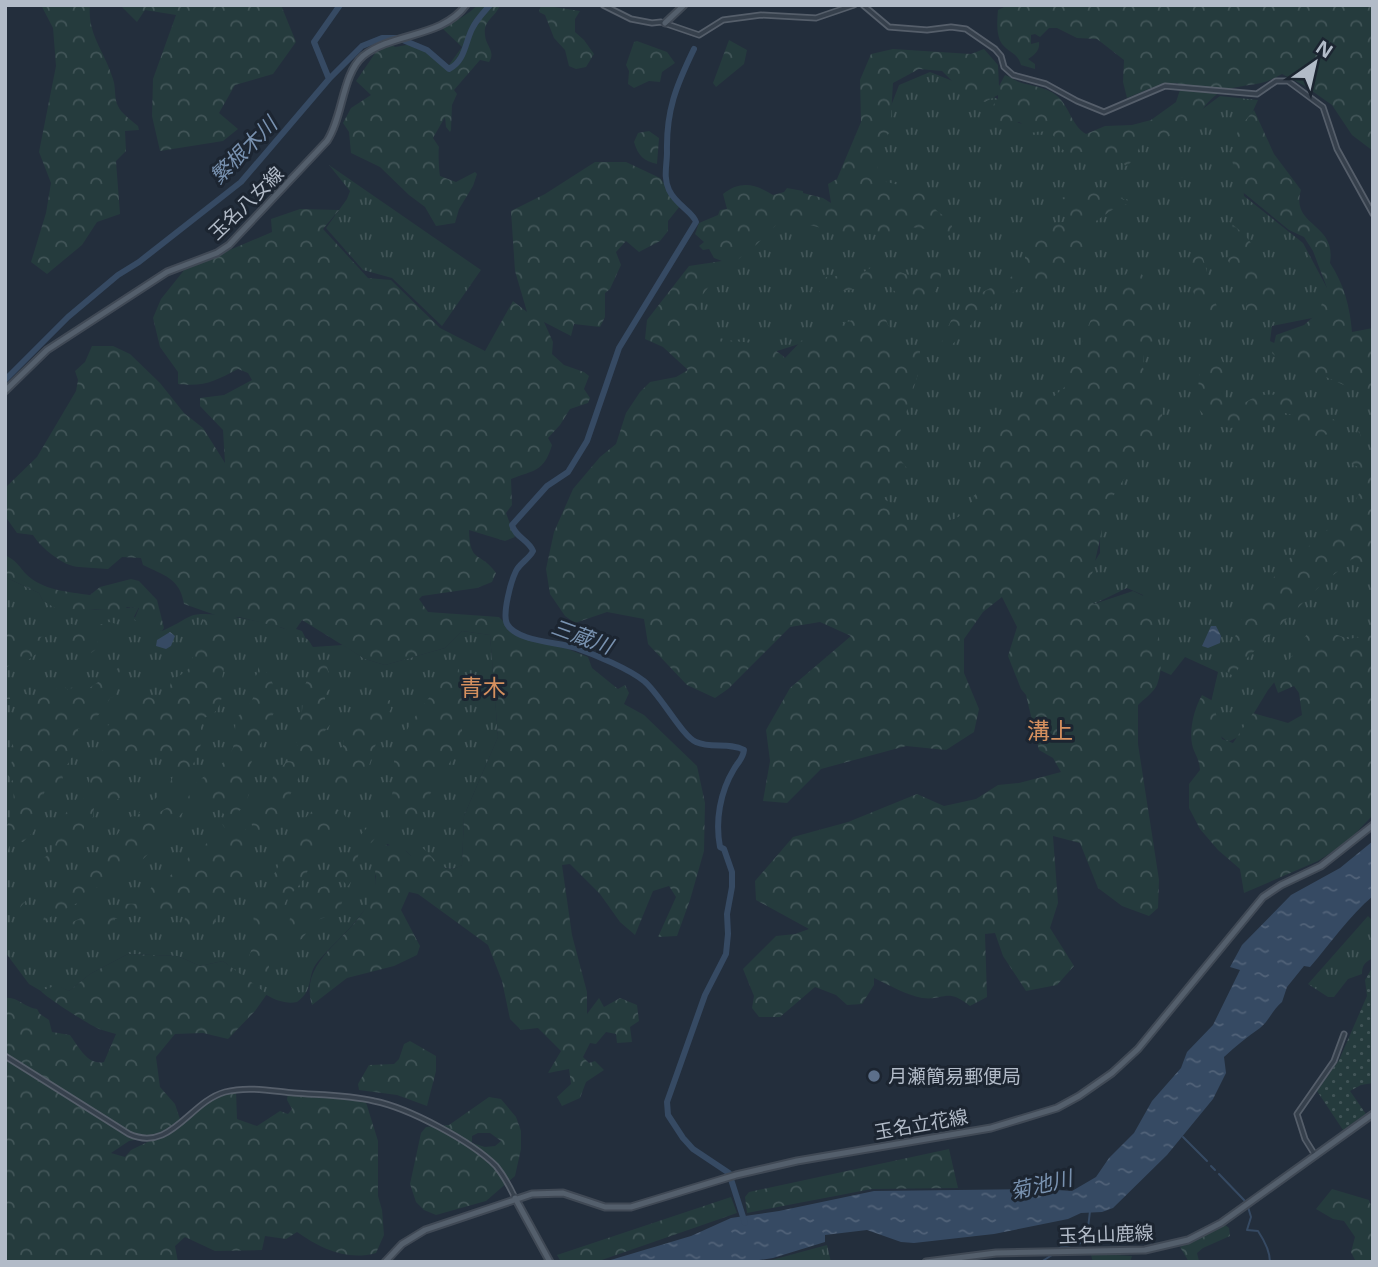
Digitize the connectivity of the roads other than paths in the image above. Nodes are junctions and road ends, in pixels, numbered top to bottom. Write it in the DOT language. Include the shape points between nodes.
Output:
graph roads {
  1 [pos="466,5"];
  2 [pos="603,5"];
  3 [pos="684,5"];
  4 [pos="853,5"];
  5 [pos="863,5"];
  6 [pos="665,23"];
  7 [pos="1373,214"];
  8 [pos="5,391"];
  9 [pos="1373,825"];
  10 [pos="1344,1034"];
  11 [pos="5,1056"];
  12 [pos="1373,1114"];
  13 [pos="1315,1155"];
  14 [pos="515,1198"];
  15 [pos="385,1262"];
  16 [pos="550,1262"];
  17 [pos="926,1262"];
  1 -- 8 [label="main road, 玉名八女線" via="453,18 370,52 355,65 327,141 229,245 167,272 47,350"];
  2 -- 6 [label="street" via="631,19"];
  3 -- 6 [label="main road"];
  4 -- 6 [label="street" via="816,18 761,15 723,20 699,35"];
  5 -- 7 [label="street" via="889,27 966,29 995,49 1013,75 1046,84 1104,113 1165,86 1257,94 1276,81 1288,81 1323,107 1337,149"];
  9 -- 14 [label="main road, 玉名立花線" via="1321,866 1263,897 1138,1049 1112,1073 1079,1096 1033,1117 797,1161 631,1207 605,1207 563,1193"];
  10 -- 13 [label="street" via="1334,1060 1297,1114"];
  11 -- 14 [label="street" via="129,1135 143,1139 168,1134 206,1100 236,1090 387,1104 418,1116 487,1159 502,1173"];
  12 -- 13 [label="main road, 玉名山鹿線"];
  13 -- 17 [label="main road, 玉名山鹿線" via="1221,1223 1188,1240 1145,1250 996,1253"];
  14 -- 15 [label="main road, 玉名立花線" via="425,1230"];
  14 -- 16 [label="main road"];
}
